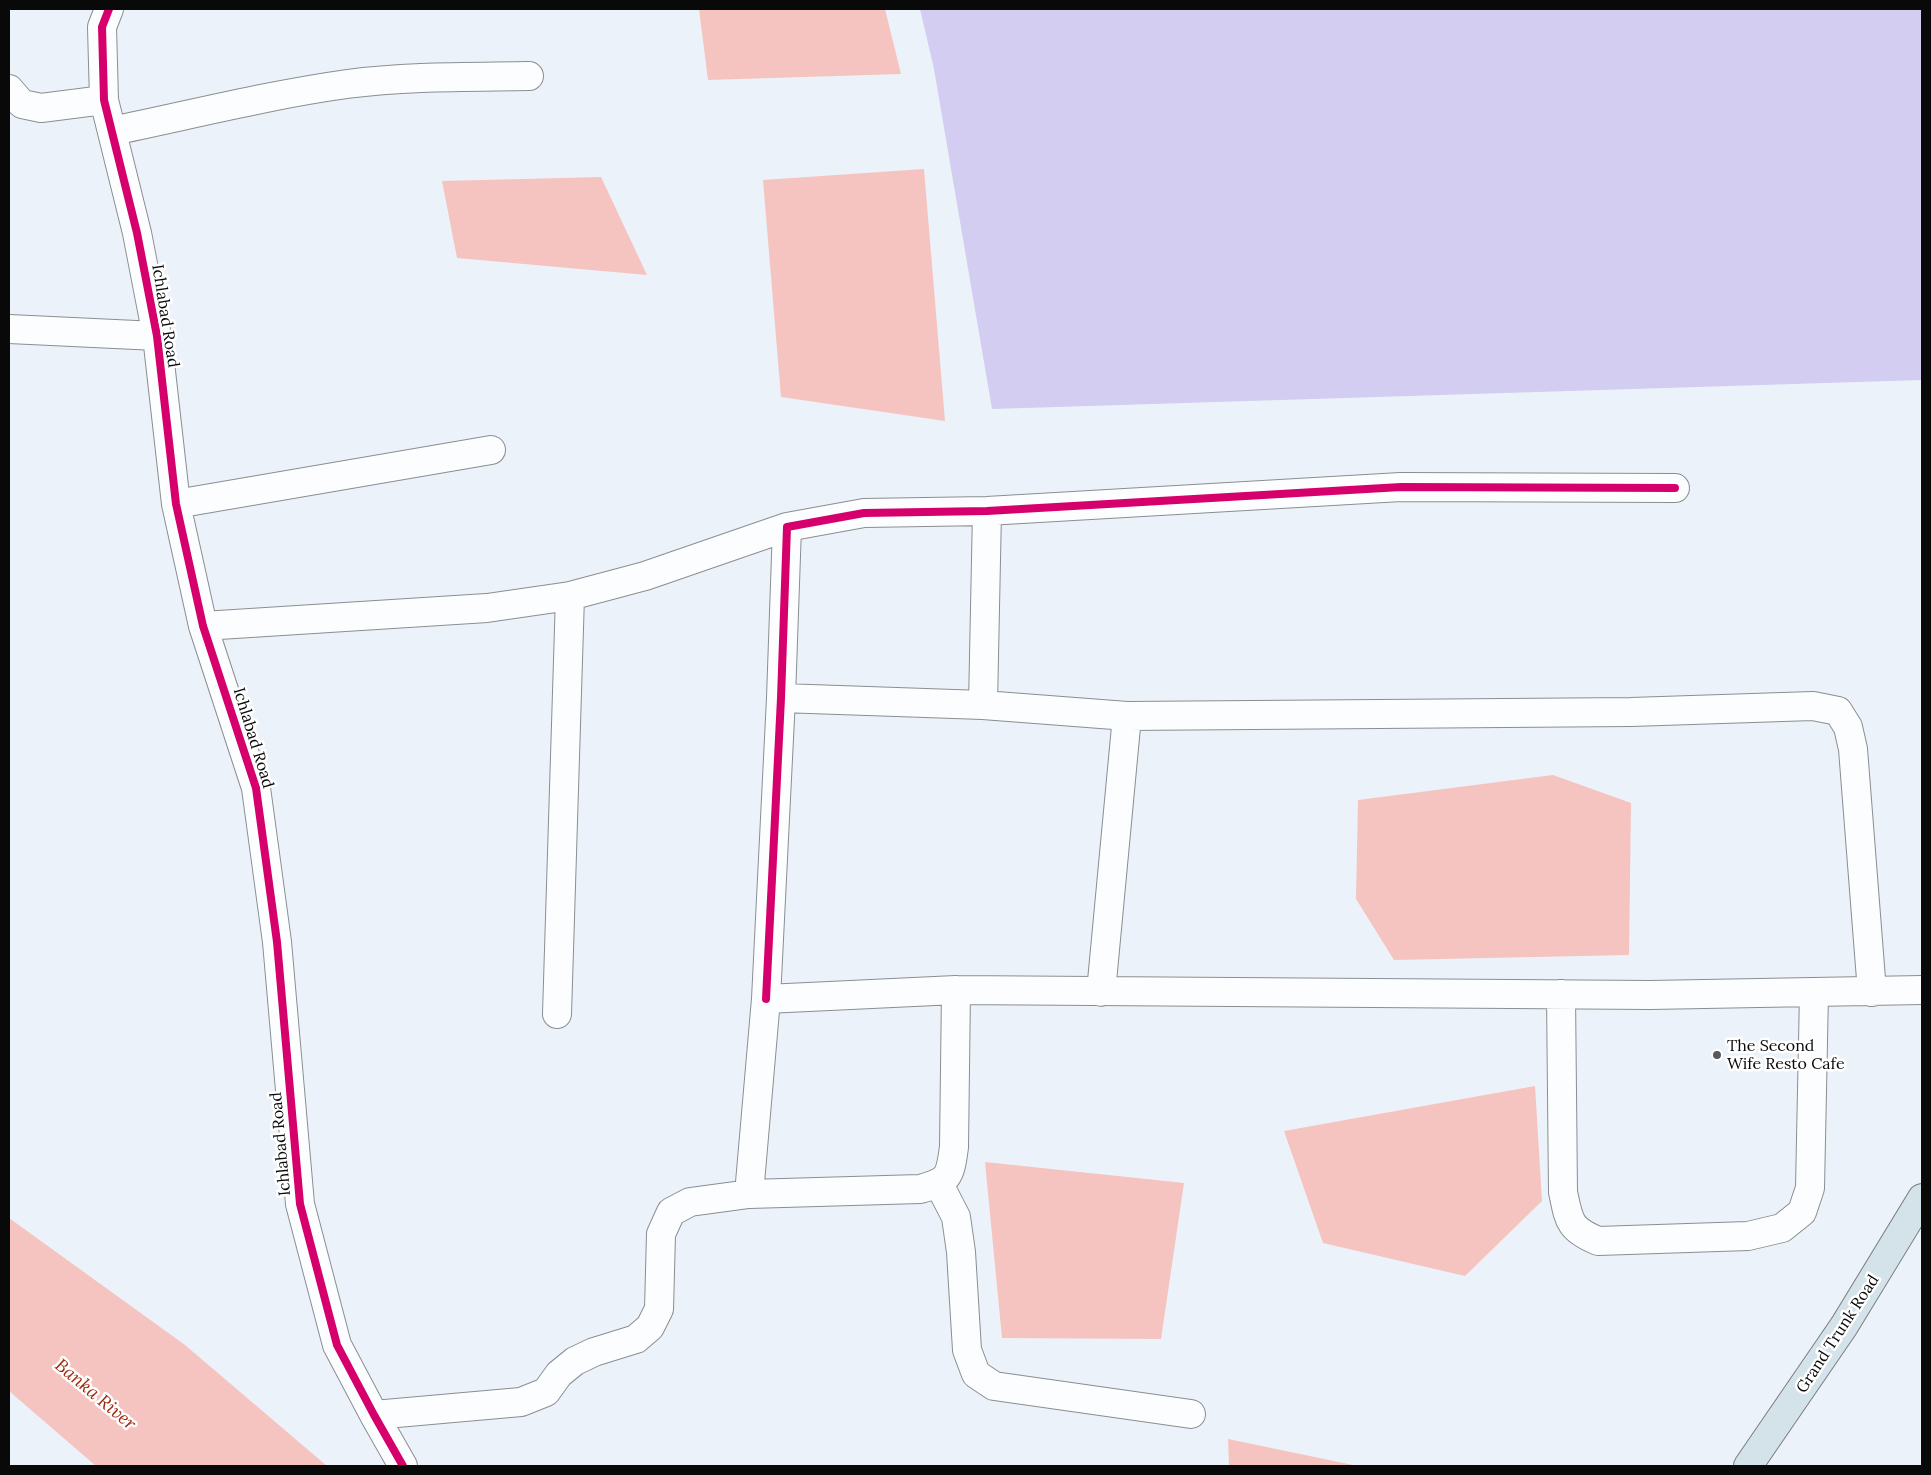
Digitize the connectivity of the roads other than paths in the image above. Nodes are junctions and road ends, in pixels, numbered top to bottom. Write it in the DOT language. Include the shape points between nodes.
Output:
graph roads {
  1 [pos="109,9"];
  2 [pos="529,76"];
  3 [pos="9,89"];
  4 [pos="104,100"];
  5 [pos="112,131"];
  6 [pos="9,330"];
  7 [pos="156,336"];
  8 [pos="490,450"];
  9 [pos="1674,488"];
  10 [pos="176,504"];
  11 [pos="987,511"];
  12 [pos="787,527"];
  13 [pos="570,596"];
  14 [pos="203,626"];
  15 [pos="781,698"];
  16 [pos="983,704"];
  17 [pos="1127,716"];
  18 [pos="956,990"];
  19 [pos="1922,990"];
  20 [pos="1100,992"];
  21 [pos="1872,992"];
  22 [pos="1814,993"];
  23 [pos="1561,994"];
  24 [pos="766,999"];
  25 [pos="557,1014"];
  26 [pos="939,1184"];
  27 [pos="749,1194"];
  28 [pos="1922,1198"];
  29 [pos="1191,1414"];
  30 [pos="374,1415"];
  31 [pos="403,1466"];
  32 [pos="1748,1466"];
  1 -- 4 [label="street, Ichlabad Road" via="102,27"];
  2 -- 5 [label="street" via="424,78 348,84"];
  3 -- 4 [label="street" via="22,104 41,108"];
  4 -- 5 [label="street, Ichlabad Road"];
  5 -- 7 [label="street, Ichlabad Road" via="137,233"];
  6 -- 7 [label="street"];
  7 -- 10 [label="street, Ichlabad Road"];
  8 -- 10 [label="street"];
  9 -- 11 [label="street" via="1401,487"];
  10 -- 14 [label="street, Ichlabad Road"];
  11 -- 12 [label="street" via="864,513"];
  11 -- 16 [label="street"];
  12 -- 13 [label="street" via="645,576"];
  12 -- 15 [label="street"];
  13 -- 14 [label="street" via="487,608"];
  13 -- 25 [label="street"];
  14 -- 30 [label="street, Ichlabad Road" via="256,788 276,942 300,1204 337,1345"];
  15 -- 16 [label="street"];
  15 -- 24 [label="street"];
  16 -- 17 [label="street"];
  17 -- 20 [label="street"];
  17 -- 21 [label="street" via="1630,712 1813,706 1838,711 1848,727 1853,749"];
  18 -- 20 [label="street"];
  18 -- 24 [label="street"];
  18 -- 26 [label="street" via="954,1147 951,1172"];
  19 -- 21 [label="street"];
  20 -- 23 [label="street"];
  21 -- 22 [label="street"];
  22 -- 23 [label="street"];
  22 -- 23 [label="street" via="1810,1188 1802,1212 1782,1228 1748,1236 1598,1241 1580,1234 1568,1218 1563,1192"];
  24 -- 27 [label="street"];
  26 -- 27 [label="street" via="920,1189"];
  26 -- 29 [label="street" via="956,1217 966,1350 976,1374 994,1386"];
  27 -- 30 [label="street" via="690,1202 671,1212 661,1234 659,1309 650,1327 636,1339 575,1361 558,1374 546,1392 521,1402"];
  28 -- 32 [label="highway, Grand Trunk Road" via="1844,1326"];
  30 -- 31 [label="street, Ichlabad Road"];
}
